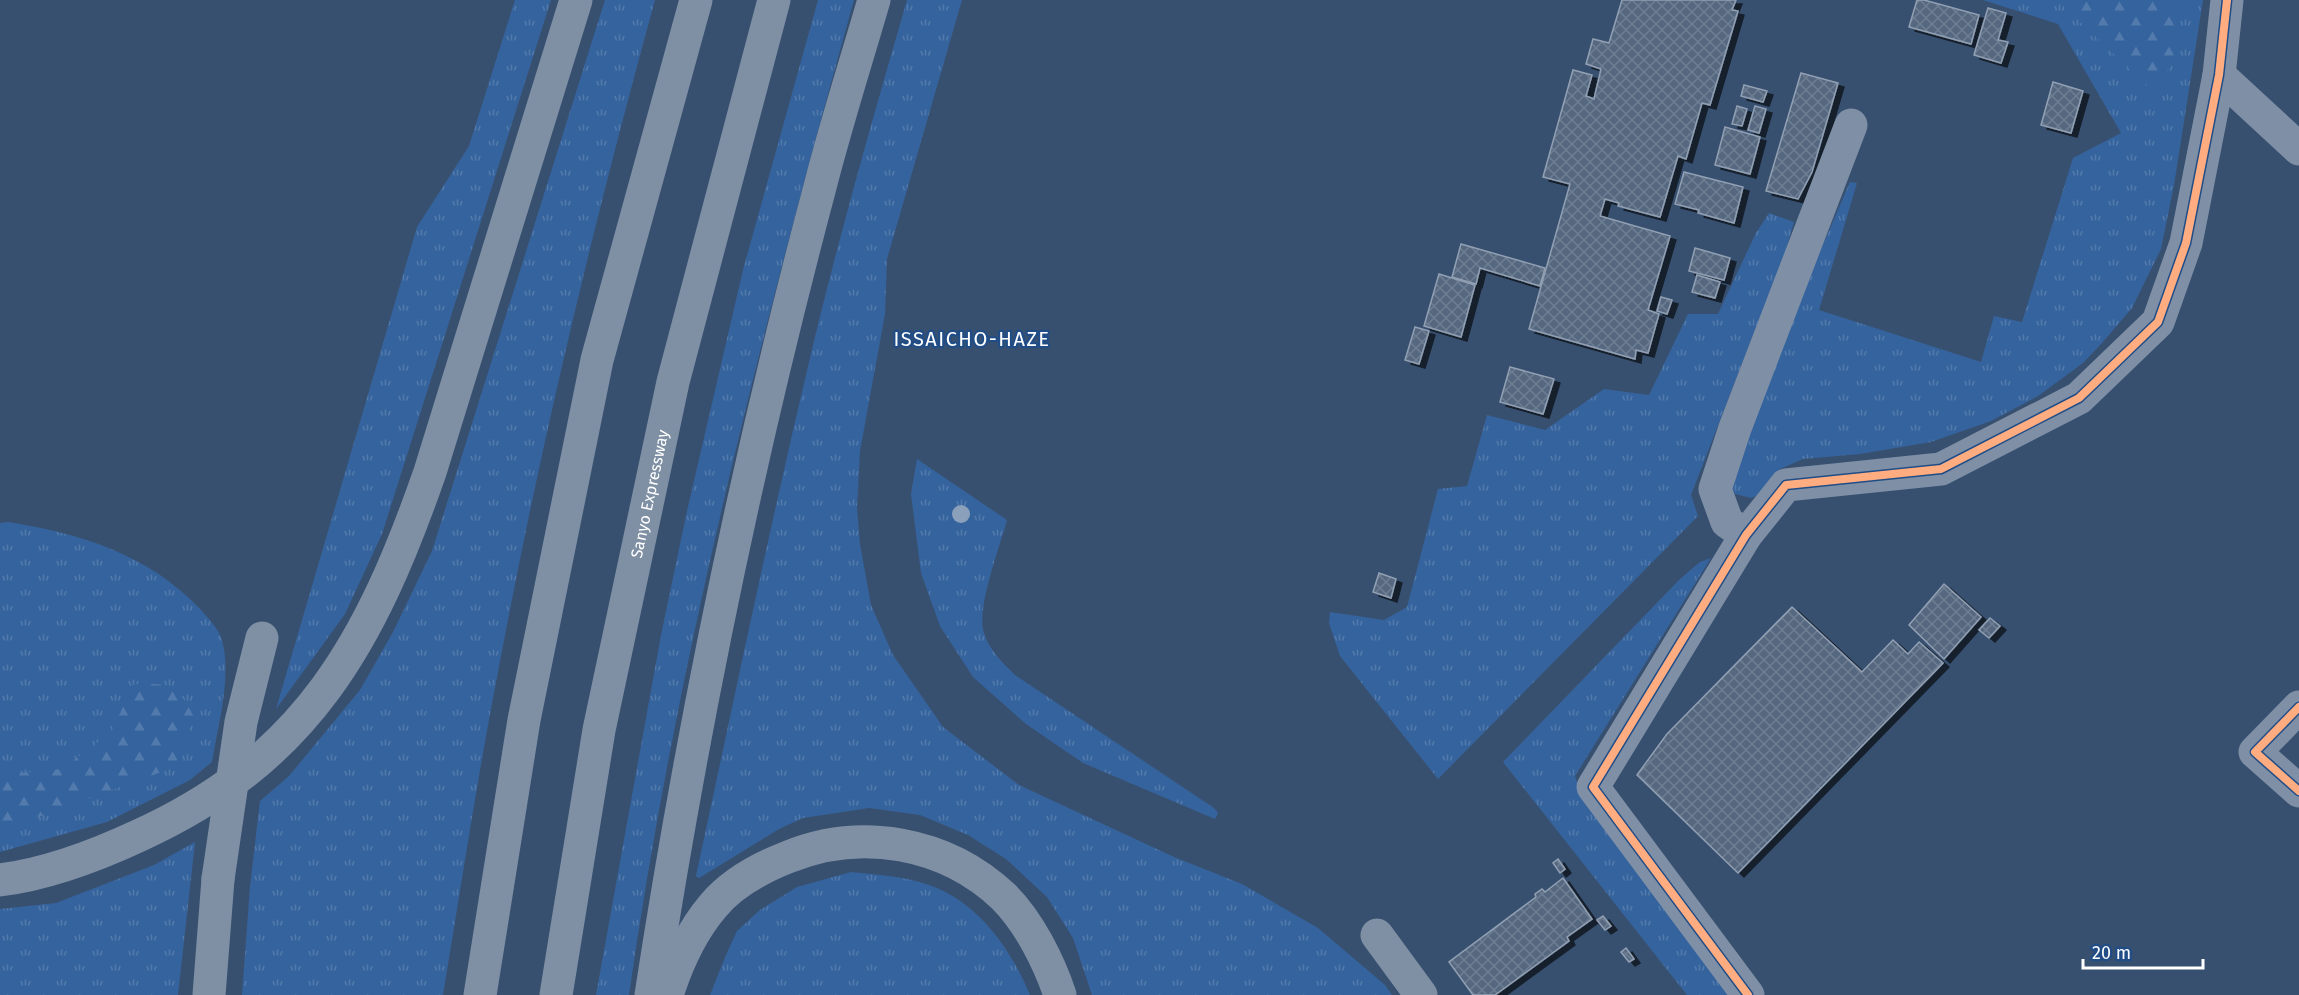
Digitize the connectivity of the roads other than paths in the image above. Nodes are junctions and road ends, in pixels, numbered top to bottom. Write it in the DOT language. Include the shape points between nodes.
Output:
graph roads {
  1 [pos="576,0"];
  2 [pos="696,0"];
  3 [pos="774,0"];
  4 [pos="874,0"];
  5 [pos="2227,0"];
  6 [pos="2219,75"];
  7 [pos="1851,125"];
  8 [pos="2299,149"];
  9 [pos="1746,535"];
  10 [pos="262,638"];
  11 [pos="2299,707"];
  12 [pos="2299,791"];
  13 [pos="0,880"];
  14 [pos="1377,935"];
  15 [pos="209,995"];
  16 [pos="480,995"];
  17 [pos="556,995"];
  18 [pos="651,995"];
  19 [pos="667,995"];
  20 [pos="1060,995"];
  21 [pos="1421,995"];
  22 [pos="1748,995"];
  1 -- 13 [label="highway" via="426,483 380,600 351,654 319,700 285,738 211,798 164,825 66,866"];
  2 -- 16 [label="highway" via="597,360 524,720"];
  3 -- 17 [label="highway, Sanyo Expressway" via="673,382 599,730"];
  4 -- 18 [label="highway" via="817,198 731,562 696,732"];
  5 -- 6 [label="street"];
  6 -- 8 [label="street"];
  6 -- 9 [label="street" via="2186,243 2158,322 2079,398 1941,469 1786,485"];
  7 -- 9 [label="street" via="1715,489 1727,522"];
  9 -- 22 [label="street" via="1593,787"];
  10 -- 15 [label="highway, bridge" via="242,722 218,879"];
  11 -- 12 [label="street" via="2256,752"];
  14 -- 21 [label="highway"];
  19 -- 20 [label="highway" via="689,940 713,906 737,883 805,849 844,841 886,841 929,851 969,870 1004,897 1052,969"];
}
